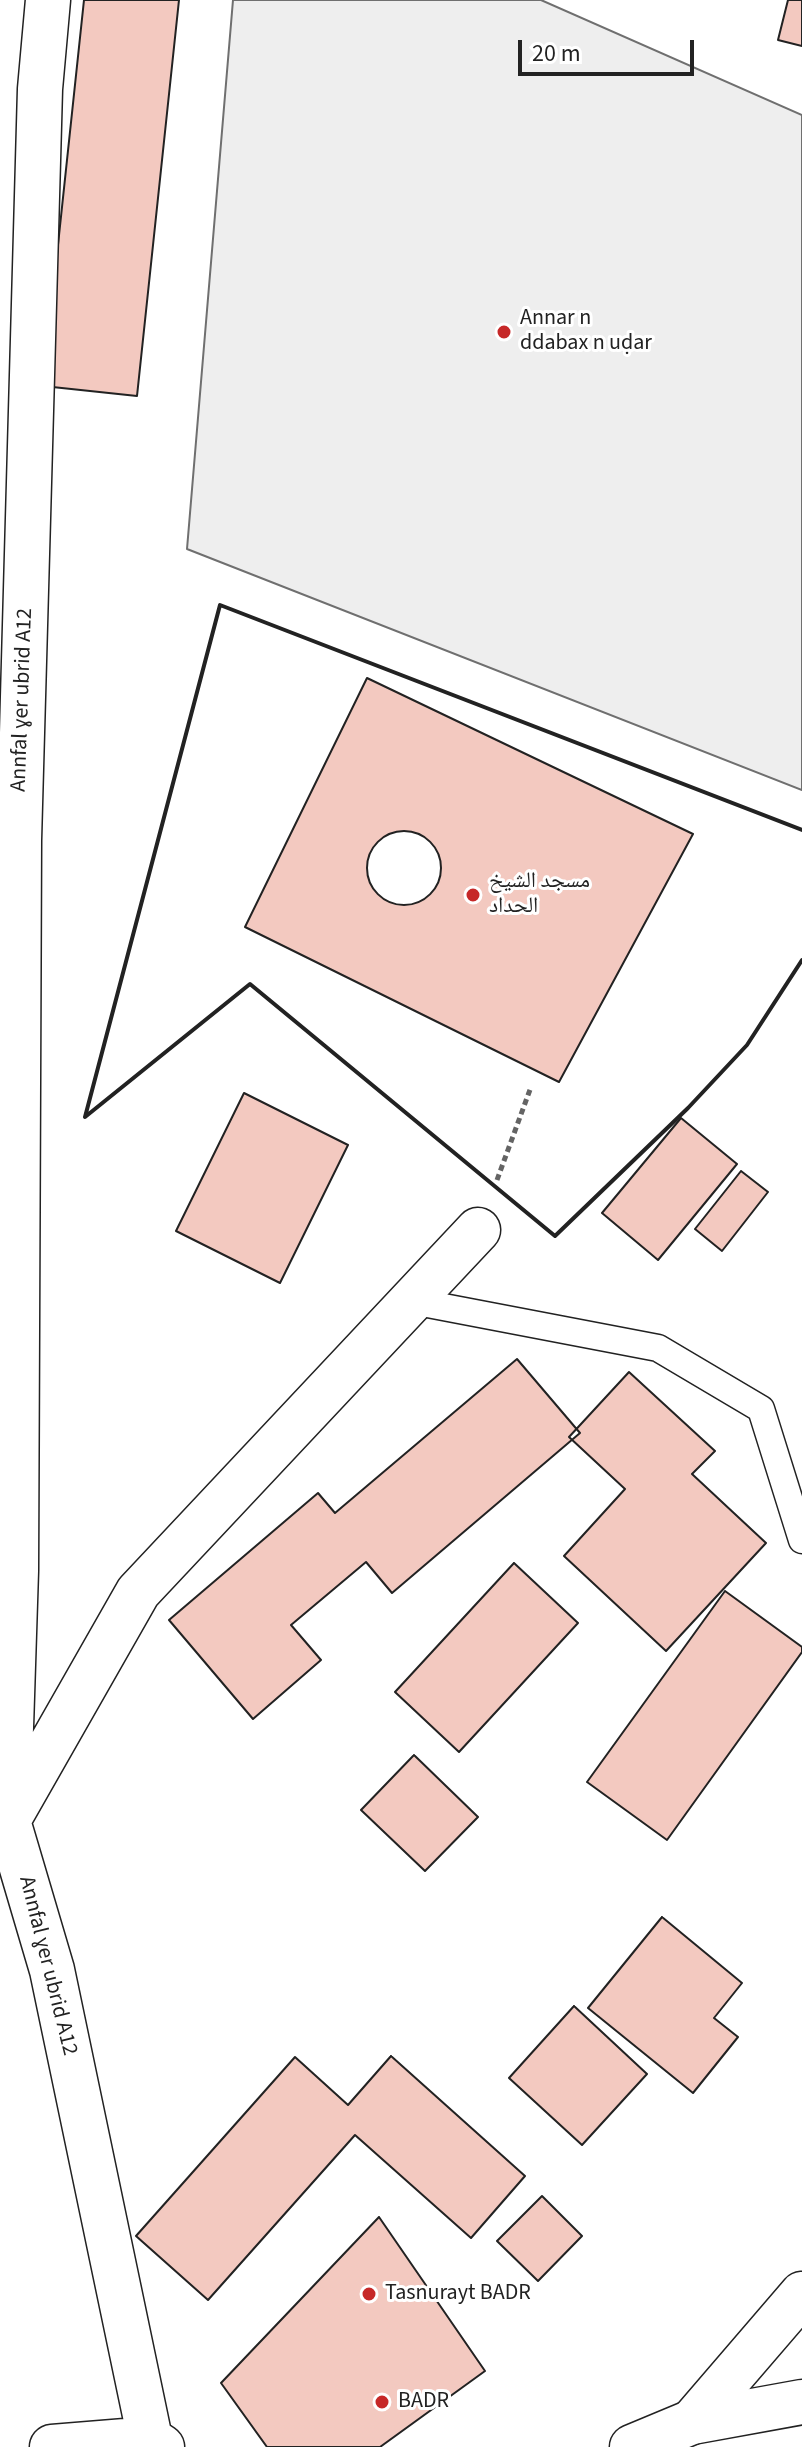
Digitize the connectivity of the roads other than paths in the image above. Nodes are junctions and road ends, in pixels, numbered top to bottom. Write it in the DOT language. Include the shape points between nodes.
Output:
graph roads {
  1 [pos="48,0"];
  2 [pos="9,839"];
  3 [pos="0,894"];
  4 [pos="478,1230"];
  5 [pos="412,1301"];
  6 [pos="802,1540"];
  7 [pos="4,1822"];
  8 [pos="802,2294"];
  9 [pos="802,2402"];
  10 [pos="692,2422"];
  11 [pos="156,2443"];
  12 [pos="52,2447"];
  13 [pos="632,2447"];
  1 -- 2 [label="street, Annfal ɣer ubrid A12"];
  2 -- 3 [label="lane"];
  2 -- 7 [label="street, Annfal ɣer ubrid A12" via="16,1571"];
  4 -- 5 [label="street"];
  5 -- 6 [label="lane" via="658,1348 761,1409"];
  5 -- 7 [label="street" via="138,1592"];
  7 -- 11 [label="street, Annfal ɣer ubrid A12" via="52,1970"];
  8 -- 10 [label="street"];
  9 -- 10 [label="street"];
  10 -- 13 [label="street"];
  11 -- 12 [label="street"];
}
